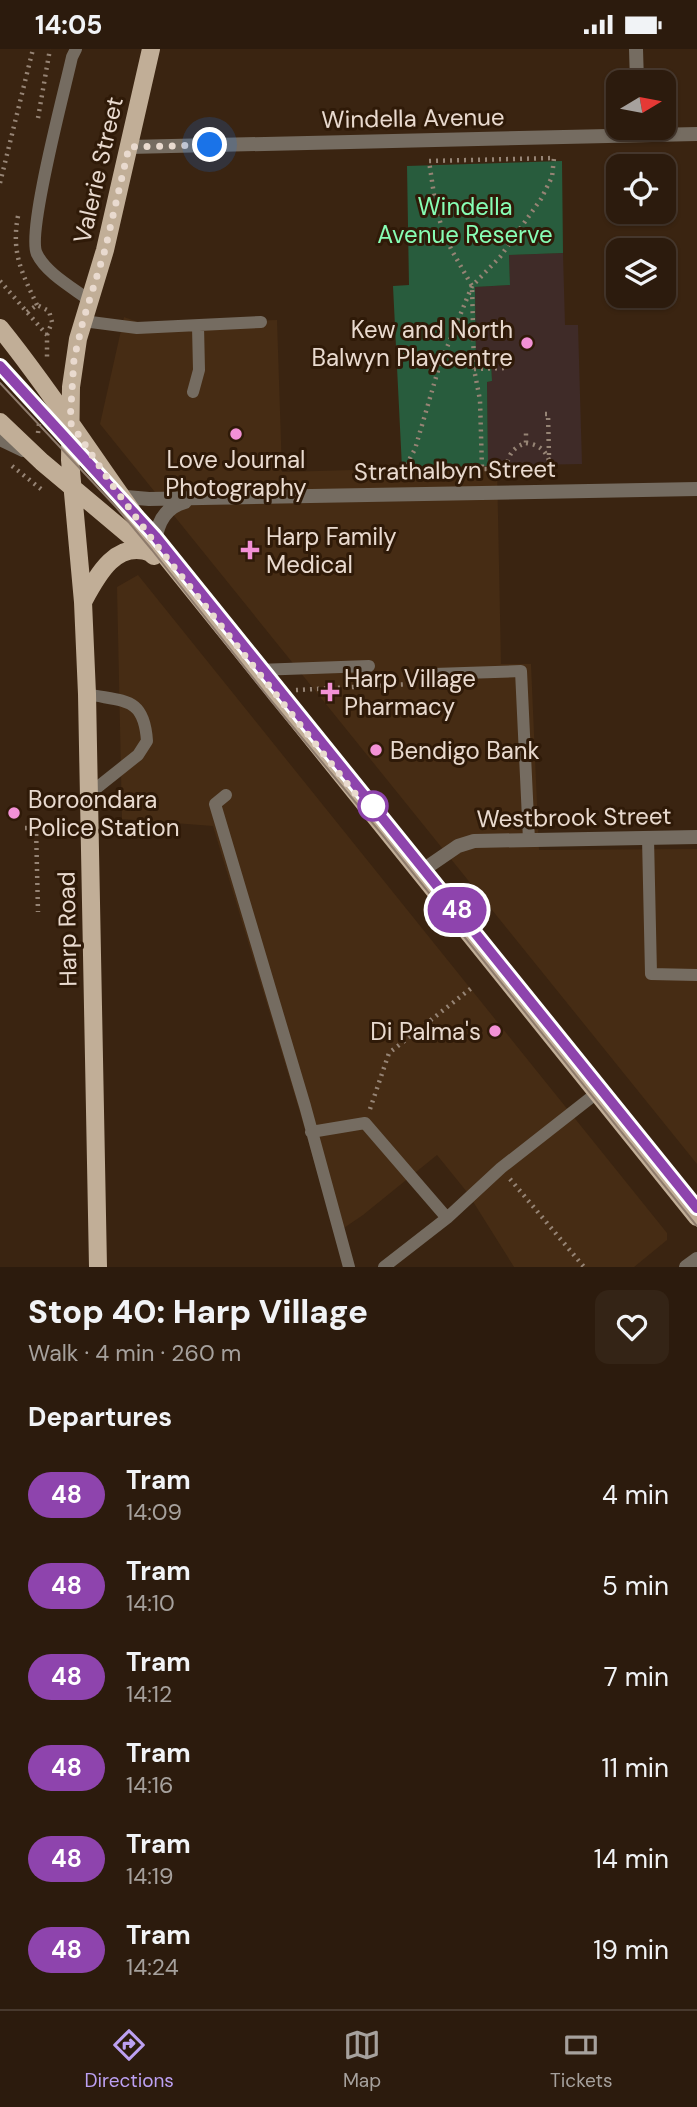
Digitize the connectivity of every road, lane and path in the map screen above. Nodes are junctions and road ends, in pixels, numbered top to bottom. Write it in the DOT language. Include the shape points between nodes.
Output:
graph roads {
  1 [pos="33,49"];
  2 [pos="76,49"];
  3 [pos="151,49"];
  4 [pos="636,49"];
  5 [pos="637,70"];
  6 [pos="606,133"];
  7 [pos="676,133"];
  8 [pos="697,134"];
  9 [pos="129,147"];
  10 [pos="0,183"];
  11 [pos="472,286"];
  12 [pos="89,300"];
  13 [pos="27,312"];
  14 [pos="83,321"];
  15 [pos="261,322"];
  16 [pos="198,327"];
  17 [pos="0,328"];
  18 [pos="47,335"];
  19 [pos="507,368"];
  20 [pos="474,369"];
  21 [pos="193,392"];
  22 [pos="545,414"];
  23 [pos="0,422"];
  24 [pos="70,422"];
  25 [pos="526,433"];
  26 [pos="0,440"];
  27 [pos="526,443"];
  28 [pos="549,457"];
  29 [pos="42,462"];
  30 [pos="506,468"];
  31 [pos="403,471"];
  32 [pos="73,487"];
  33 [pos="697,489"];
  34 [pos="116,491"];
  35 [pos="215,498"];
  36 [pos="153,548"];
  37 [pos="83,602"];
  38 [pos="369,666"];
  39 [pos="257,670"];
  40 [pos="434,674"];
  41 [pos="274,691"];
  42 [pos="87,694"];
  43 [pos="89,794"];
  44 [pos="226,795"];
  45 [pos="36,827"];
  46 [pos="89,827"];
  47 [pos="25,828"];
  48 [pos="697,837"];
  49 [pos="648,838"];
  50 [pos="529,840"];
  51 [pos="420,872"];
  52 [pos="38,912"];
  53 [pos="697,975"];
  54 [pos="474,986"];
  55 [pos="597,1092"];
  56 [pos="365,1123"];
  57 [pos="311,1132"];
  58 [pos="501,1168"];
  59 [pos="695,1211"];
  60 [pos="447,1218"];
  61 [pos="697,1259"];
  62 [pos="98,1267"];
  63 [pos="349,1267"];
  64 [pos="384,1267"];
  65 [pos="584,1267"];
  66 [pos="687,1267"];
  1 -- 10 [label="path"];
  2 -- 12 [label="lane, Valerie Street" via="37,213 34,247 49,268"];
  3 -- 9 [label="main road, Valerie Street"];
  4 -- 5 [label="street"];
  6 -- 9 [label="street, Windella Avenue"];
  7 -- 8 [label="street, Windella Avenue"];
  9 -- 12 [label="main road, Valerie Street"];
  11 -- 11 [label="path" via="500,257 541,199 552,177 554,158 429,161 442,228"];
  11 -- 20 [label="path"];
  11 -- 31 [label="path" via="439,367 415,449"];
  12 -- 14 [label="main road, Valerie Street"];
  13 -- 18 [label="path" via="37,305 49,311 52,322"];
  14 -- 16 [label="lane" via="137,328"];
  14 -- 24 [label="main road, Valerie Street" via="74,359"];
  15 -- 16 [label="lane"];
  16 -- 21 [label="lane" via="199,370"];
  17 -- 24 [label="main road"];
  19 -- 20 [label="path"];
  20 -- 30 [label="path" via="480,400 482,470"];
  22 -- 28 [label="path"];
  23 -- 29 [label="main road"];
  24 -- 32 [label="main road, Harp Road"];
  24 -- 34 [label="main road"];
  25 -- 27 [label="path"];
  26 -- 29 [label="lane"];
  27 -- 28 [label="path" via="540,447"];
  27 -- 30 [label="path" via="515,448"];
  28 -- 30 [label="path" via="551,468"];
  29 -- 32 [label="main road"];
  32 -- 36 [label="main road"];
  32 -- 37 [label="main road, Harp Road"];
  33 -- 35 [label="street, Strathalbyn Street"];
  34 -- 35 [label="street, Strathalbyn Street" via="140,499"];
  34 -- 36 [label="main road"];
  35 -- 36 [label="street, Strathalbyn Street" via="175,505 158,525"];
  36 -- 37 [label="main road" via="130,550 114,558"];
  36 -- 39 [label="main road"];
  37 -- 42 [label="main road, Harp Road"];
  38 -- 39 [label="lane"];
  39 -- 41 [label="main road"];
  40 -- 41 [label="path" via="411,684"];
  40 -- 50 [label="lane" via="521,671"];
  41 -- 51 [label="main road"];
  42 -- 43 [label="main road, Harp Road"];
  42 -- 43 [label="lane" via="138,708 147,741 138,755"];
  43 -- 46 [label="main road, Harp Road"];
  44 -- 57 [label="lane" via="215,804"];
  45 -- 46 [label="path"];
  45 -- 47 [label="path"];
  45 -- 52 [label="path"];
  46 -- 62 [label="main road, Harp Road"];
  48 -- 49 [label="street, Westbrook Street"];
  49 -- 50 [label="street, Westbrook Street"];
  49 -- 53 [label="lane" via="651,974"];
  50 -- 51 [label="street, Westbrook Street" via="465,843"];
  51 -- 55 [label="main road"];
  54 -- 56 [label="path" via="389,1053"];
  55 -- 58 [label="lane"];
  55 -- 59 [label="main road"];
  56 -- 57 [label="lane"];
  56 -- 60 [label="lane"];
  57 -- 63 [label="lane"];
  58 -- 60 [label="lane"];
  58 -- 65 [label="path"];
  60 -- 64 [label="lane"];
  61 -- 66 [label="street"];
}
